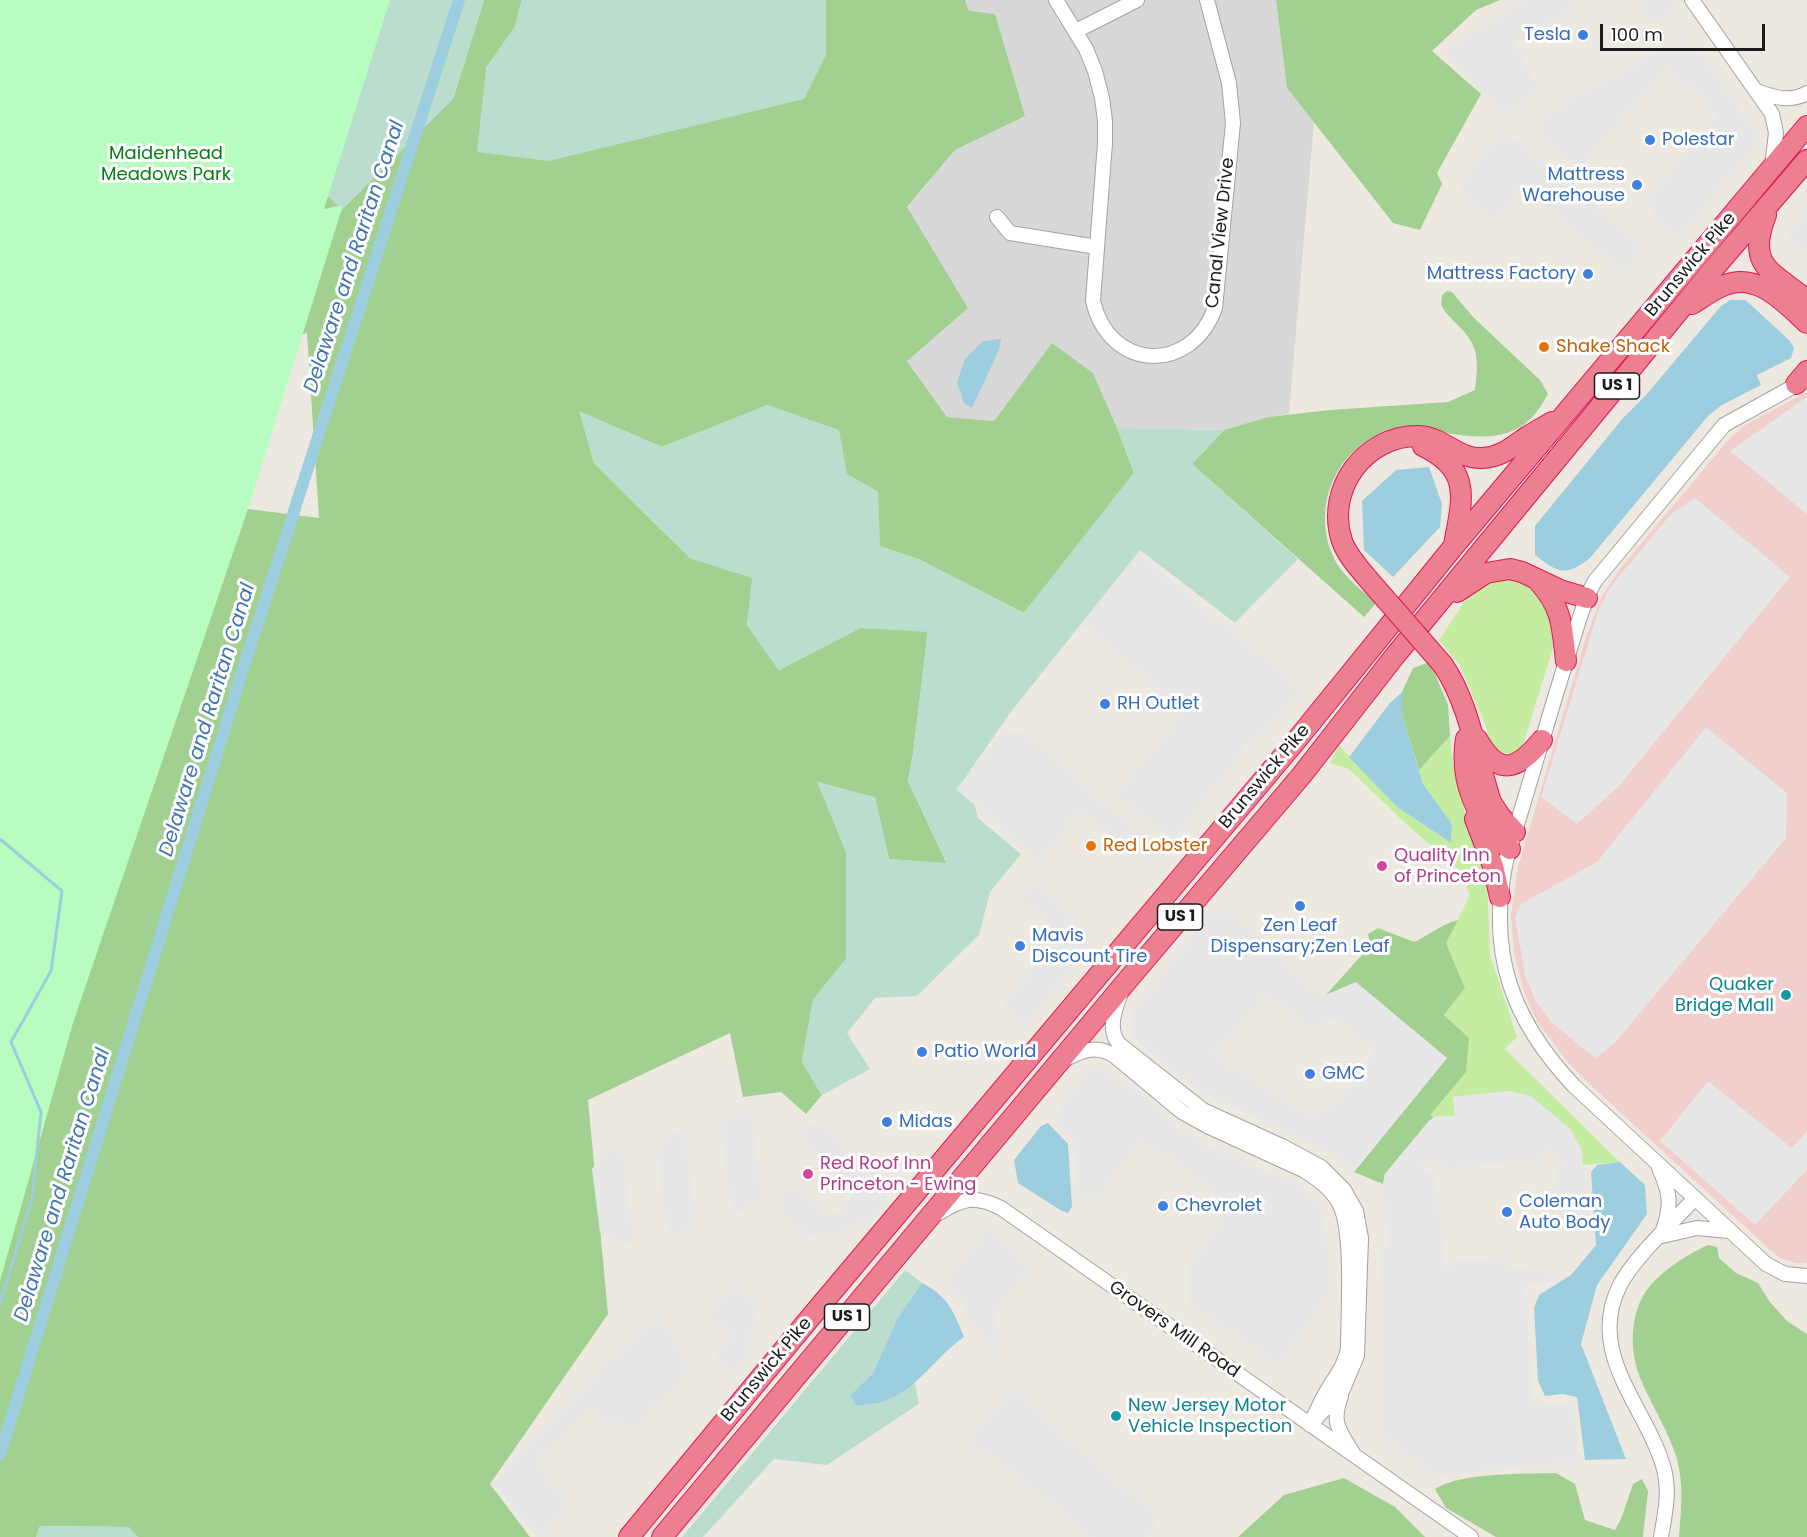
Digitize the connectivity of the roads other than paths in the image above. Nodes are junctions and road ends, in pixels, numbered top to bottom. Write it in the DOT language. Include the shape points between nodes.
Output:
graph roads {
  1 [pos="1056,0"];
  2 [pos="1137,0"];
  3 [pos="1207,0"];
  4 [pos="1692,0"];
  5 [pos="1076,31"];
  6 [pos="1756,91"];
  7 [pos="1807,93"];
  8 [pos="1807,126"];
  9 [pos="1807,160"];
  10 [pos="1772,168"];
  11 [pos="1776,197"];
  12 [pos="997,217"];
  13 [pos="1097,247"];
  14 [pos="1807,300"];
  15 [pos="1677,313"];
  16 [pos="1807,323"];
  17 [pos="1804,378"];
  18 [pos="1565,415"];
  19 [pos="1385,444"];
  20 [pos="1454,546"];
  21 [pos="1537,580"];
  22 [pos="1587,598"];
  23 [pos="1429,615"];
  24 [pos="1566,661"];
  25 [pos="1468,724"];
  26 [pos="1542,740"];
  27 [pos="1469,790"];
  28 [pos="1512,840"];
  29 [pos="1500,897"];
  30 [pos="1126,982"];
  31 [pos="1057,1064"];
  32 [pos="1657,1163"];
  33 [pos="1695,1198"];
  34 [pos="930,1219"];
  35 [pos="1730,1231"];
  36 [pos="1660,1237"];
  37 [pos="1807,1276"];
  38 [pos="1343,1389"];
  39 [pos="764,1416"];
  40 [pos="722,1425"];
  41 [pos="1310,1425"];
  42 [pos="1356,1457"];
  43 [pos="617,1537"];
  44 [pos="629,1537"];
  45 [pos="662,1537"];
  46 [pos="670,1537"];
  47 [pos="1471,1537"];
  48 [pos="1660,1537"];
  1 -- 5 [label="street, Canal View Drive"];
  2 -- 5 [label="street"];
  3 -- 13 [label="street, Canal View Drive" via="1229,83 1233,123 1215,308 1203,334 1169,354 1155,356 1119,345 1101,326 1093,302"];
  4 -- 6 [label="street"];
  5 -- 13 [label="street, Canal View Drive" via="1095,71 1105,121"];
  6 -- 7 [label="street" via="1782,99"];
  6 -- 10 [label="street" via="1775,122"];
  8 -- 10 [label="highway, Brunswick Pike / US 1"];
  9 -- 11 [label="highway, Brunswick Pike / US 1"];
  10 -- 18 [label="highway, Brunswick Pike / US 1"];
  11 -- 14 [label="highway" via="1760,229 1758,252 1767,268"];
  11 -- 15 [label="highway, Brunswick Pike / US 1"];
  12 -- 13 [label="street" via="1010,233"];
  15 -- 16 [label="highway" via="1726,285 1748,282 1769,291"];
  15 -- 23 [label="highway, Brunswick Pike / US 1"];
  17 -- 22 [label="street" via="1724,425 1603,570"];
  18 -- 19 [label="highway" via="1503,454 1482,458 1459,453 1422,436"];
  18 -- 20 [label="highway, Brunswick Pike / US 1"];
  19 -- 20 [label="highway" via="1403,441 1424,446 1452,468 1462,499"];
  19 -- 25 [label="highway, bridge" via="1368,452 1345,483 1340,501 1342,540 1368,579 1443,664 1460,695"];
  20 -- 40 [label="highway, Brunswick Pike / US 1" via="1295,742"];
  21 -- 22 [label="highway"];
  21 -- 23 [label="highway" via="1516,570 1495,570 1476,578"];
  21 -- 24 [label="highway" via="1556,604"];
  22 -- 24 [label="street"];
  23 -- 30 [label="highway, Brunswick Pike / US 1" via="1301,776"];
  24 -- 26 [label="street"];
  25 -- 26 [label="highway" via="1486,755 1502,765 1521,762"];
  25 -- 27 [label="highway" via="1464,748"];
  25 -- 28 [label="highway" via="1491,802"];
  26 -- 28 [label="street"];
  27 -- 28 [label="highway" via="1484,823 1498,839"];
  27 -- 29 [label="highway"];
  28 -- 29 [label="street"];
  29 -- 32 [label="street" via="1505,967 1523,1018 1556,1067"];
  30 -- 31 [label="highway, Brunswick Pike / US 1"];
  30 -- 38 [label="street" via="1112,1020 1114,1038 1119,1044 1203,1110 1321,1167 1344,1190 1356,1211 1360,1224 1359,1345"];
  31 -- 34 [label="highway, Brunswick Pike / US 1"];
  31 -- 41 [label="street" via="1082,1051 1106,1050 1182,1112 1305,1171 1332,1192 1340,1205 1348,1238 1348,1348 1340,1371"];
  32 -- 33 [label="street"];
  32 -- 36 [label="street" via="1669,1198"];
  33 -- 35 [label="street"];
  33 -- 36 [label="street"];
  34 -- 39 [label="highway, Brunswick Pike / US 1"];
  34 -- 41 [label="street, Grovers Mill Road" via="966,1199 1000,1208"];
  35 -- 36 [label="street" via="1697,1228"];
  35 -- 37 [label="street" via="1771,1267 1785,1274"];
  36 -- 48 [label="street" via="1620,1286 1610,1334 1616,1366 1663,1467 1667,1492"];
  38 -- 41 [label="street"];
  38 -- 42 [label="street" via="1335,1417"];
  39 -- 45 [label="highway, Brunswick Pike / US 1"];
  39 -- 46 [label="highway"];
  40 -- 43 [label="highway"];
  40 -- 44 [label="highway, Brunswick Pike / US 1"];
  41 -- 42 [label="street, Grovers Mill Road"];
  42 -- 47 [label="street, Grovers Mill Road"];
}
